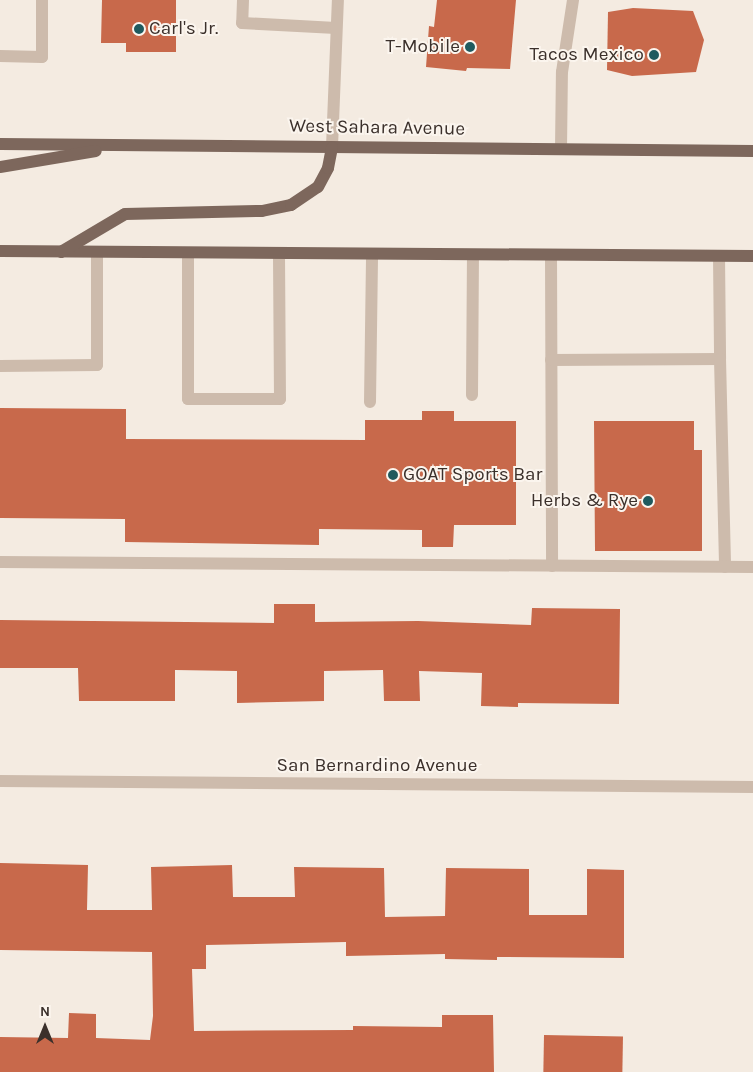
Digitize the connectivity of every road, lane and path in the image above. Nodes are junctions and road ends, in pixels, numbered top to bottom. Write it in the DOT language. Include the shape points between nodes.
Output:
graph roads {
  1 [pos="42,0"];
  2 [pos="243,0"];
  3 [pos="338,0"];
  4 [pos="573,0"];
  5 [pos="336,28"];
  6 [pos="0,56"];
  7 [pos="0,144"];
  8 [pos="131,145"];
  9 [pos="332,147"];
  10 [pos="561,149"];
  11 [pos="753,151"];
  12 [pos="0,167"];
  13 [pos="0,251"];
  14 [pos="60,252"];
  15 [pos="97,252"];
  16 [pos="188,253"];
  17 [pos="279,253"];
  18 [pos="372,254"];
  19 [pos="473,255"];
  20 [pos="551,255"];
  21 [pos="719,256"];
  22 [pos="753,256"];
  23 [pos="720,359"];
  24 [pos="551,360"];
  25 [pos="0,366"];
  26 [pos="472,395"];
  27 [pos="370,402"];
  28 [pos="0,562"];
  29 [pos="552,566"];
  30 [pos="725,567"];
  31 [pos="753,567"];
  32 [pos="0,781"];
  33 [pos="753,787"];
  1 -- 6 [label="street" via="42,57"];
  2 -- 5 [label="street" via="242,24"];
  3 -- 5 [label="street"];
  4 -- 10 [label="street" via="562,72"];
  5 -- 9 [label="street"];
  7 -- 8 [label="main road, West Sahara Avenue"];
  8 -- 9 [label="main road, West Sahara Avenue"];
  8 -- 12 [label="main road"];
  9 -- 10 [label="main road, West Sahara Avenue"];
  9 -- 14 [label="main road" via="328,168 318,187 291,205 262,211 126,214"];
  10 -- 11 [label="main road, West Sahara Avenue"];
  13 -- 14 [label="main road"];
  14 -- 15 [label="main road"];
  15 -- 16 [label="main road"];
  15 -- 25 [label="street" via="97,365"];
  16 -- 17 [label="main road"];
  16 -- 17 [label="street" via="188,399 280,399"];
  17 -- 18 [label="main road"];
  18 -- 19 [label="main road"];
  18 -- 27 [label="street"];
  19 -- 20 [label="main road"];
  19 -- 26 [label="street"];
  20 -- 21 [label="main road"];
  20 -- 24 [label="street"];
  21 -- 22 [label="main road"];
  21 -- 23 [label="street"];
  23 -- 24 [label="street"];
  23 -- 30 [label="street"];
  24 -- 29 [label="street"];
  28 -- 29 [label="street"];
  29 -- 30 [label="street"];
  30 -- 31 [label="street"];
  32 -- 33 [label="street, San Bernardino Avenue"];
}
